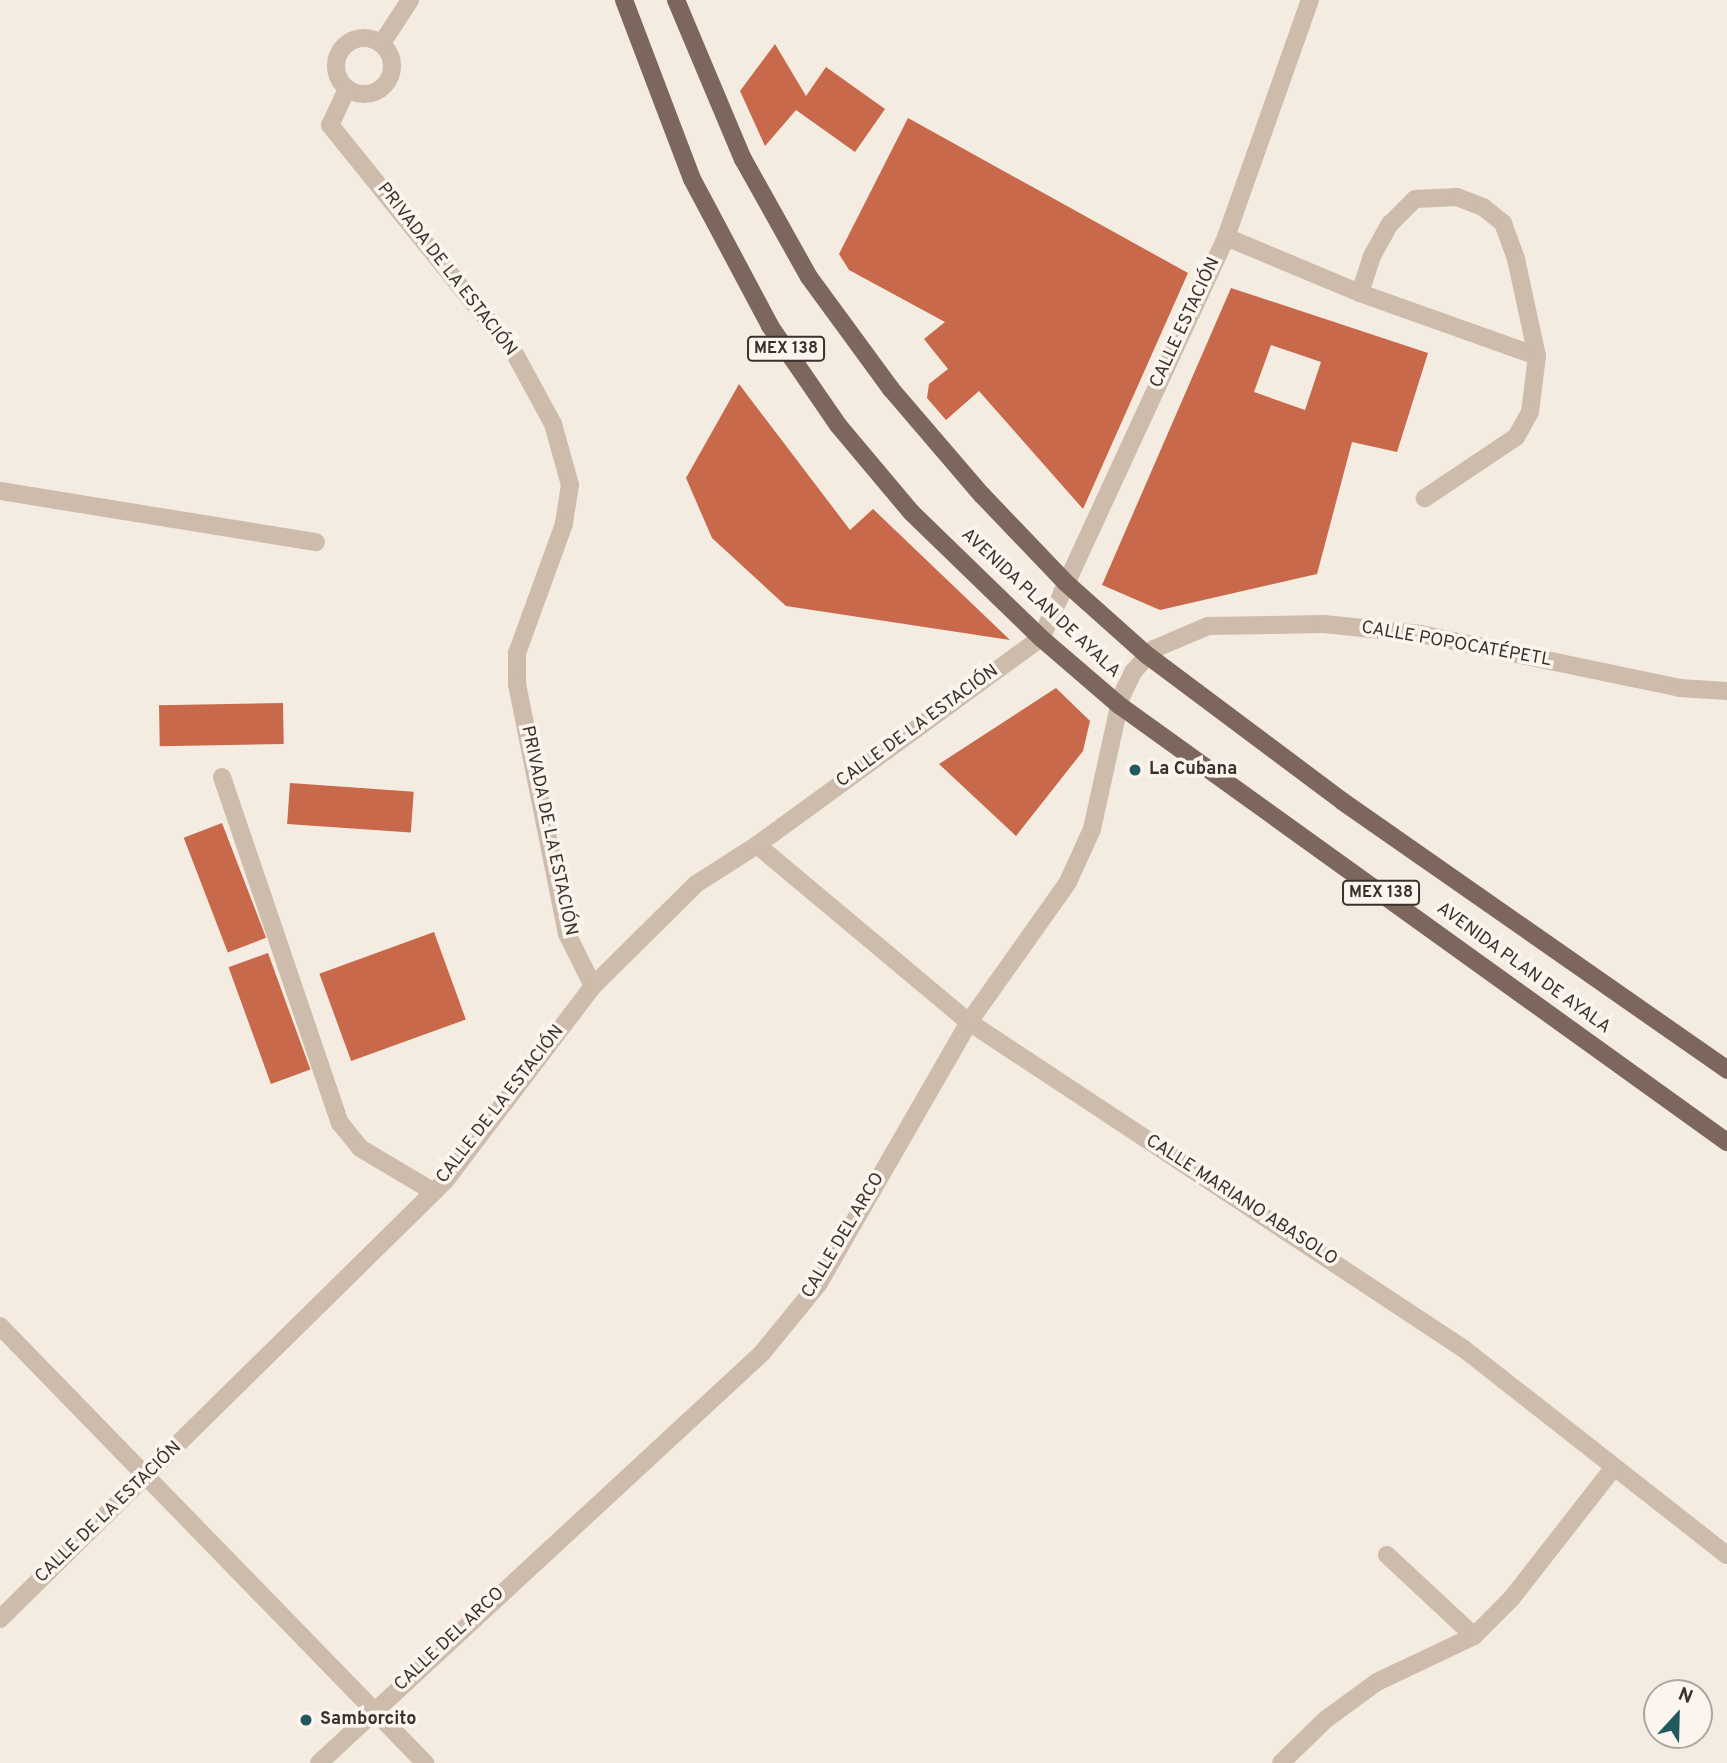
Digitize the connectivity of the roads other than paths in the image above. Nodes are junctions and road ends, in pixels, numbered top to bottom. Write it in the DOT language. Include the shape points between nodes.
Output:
graph roads {
  1 [pos="410,0"];
  2 [pos="624,0"];
  3 [pos="676,0"];
  4 [pos="1310,0"];
  5 [pos="382,43"];
  6 [pos="347,89"];
  7 [pos="1226,237"];
  8 [pos="1360,293"];
  9 [pos="1537,356"];
  10 [pos="0,491"];
  11 [pos="1425,498"];
  12 [pos="316,542"];
  13 [pos="1065,582"];
  14 [pos="1041,638"];
  15 [pos="1147,654"];
  16 [pos="1727,691"];
  17 [pos="1119,705"];
  18 [pos="222,776"];
  19 [pos="757,845"];
  20 [pos="593,986"];
  21 [pos="969,1022"];
  22 [pos="1727,1070"];
  23 [pos="1727,1142"];
  24 [pos="434,1192"];
  25 [pos="0,1326"];
  26 [pos="1614,1467"];
  27 [pos="147,1476"];
  28 [pos="1387,1555"];
  29 [pos="1727,1555"];
  30 [pos="0,1619"];
  31 [pos="1474,1636"];
  32 [pos="373,1711"];
  33 [pos="319,1763"];
  34 [pos="425,1763"];
  35 [pos="1281,1763"];
  1 -- 5 [label="street"];
  2 -- 14 [label="main road, AVENIDA PLAN DE AYALA / MEX 138" via="692,179 770,326 838,425 911,512"];
  3 -- 13 [label="main road, AVENIDA PLAN DE AYALA / MEX 138" via="743,159 808,277 891,389"];
  4 -- 7 [label="street, CALLE ESTACIÓN"];
  5 -- 6 [label="street" via="365,37 348,42 337,57 337,75"];
  5 -- 6 [label="street" via="393,58 392,76 381,90 364,95"];
  6 -- 20 [label="street, PRIVADA DE LA ESTACIÓN" via="331,125 515,355 553,425 570,485 564,524 517,653 517,684 567,934"];
  7 -- 8 [label="street"];
  7 -- 13 [label="street, CALLE ESTACIÓN"];
  8 -- 9 [label="street"];
  8 -- 9 [label="street" via="1372,256 1390,224 1415,199 1457,197 1483,207 1503,223 1516,259"];
  9 -- 11 [label="street" via="1530,411 1516,438"];
  10 -- 12 [label="street"];
  13 -- 14 [label="street, CALLE ESTACIÓN"];
  13 -- 15 [label="main road, AVENIDA PLAN DE AYALA / MEX 138"];
  14 -- 17 [label="main road, AVENIDA PLAN DE AYALA / MEX 138"];
  14 -- 19 [label="street, CALLE DE LA ESTACIÓN"];
  15 -- 16 [label="street, CALLE POPOCATÉPETL" via="1170,638 1208,626 1324,624 1420,634 1680,688"];
  15 -- 17 [label="street, CALLE DEL ARCO" via="1132,672"];
  15 -- 22 [label="main road, AVENIDA PLAN DE AYALA / MEX 138" via="1342,801"];
  17 -- 21 [label="street, CALLE DEL ARCO" via="1091,829 1069,882"];
  17 -- 23 [label="main road, AVENIDA PLAN DE AYALA / MEX 138"];
  18 -- 24 [label="street" via="340,1123 360,1148"];
  19 -- 20 [label="street, CALLE DE LA ESTACIÓN" via="696,884"];
  19 -- 21 [label="street, CALLE MARIANO ABASOLO"];
  20 -- 24 [label="street, CALLE DE LA ESTACIÓN"];
  21 -- 26 [label="street, CALLE MARIANO ABASOLO" via="1464,1349"];
  21 -- 32 [label="street, CALLE DEL ARCO" via="819,1283 762,1353"];
  24 -- 27 [label="street, CALLE DE LA ESTACIÓN"];
  25 -- 27 [label="street"];
  26 -- 29 [label="street, CALLE MARIANO ABASOLO"];
  26 -- 31 [label="street" via="1511,1599"];
  27 -- 30 [label="street, CALLE DE LA ESTACIÓN"];
  27 -- 32 [label="street"];
  28 -- 31 [label="street"];
  31 -- 35 [label="street" via="1377,1682 1325,1720"];
  32 -- 33 [label="street, CALLE DEL ARCO"];
  32 -- 34 [label="street"];
}
